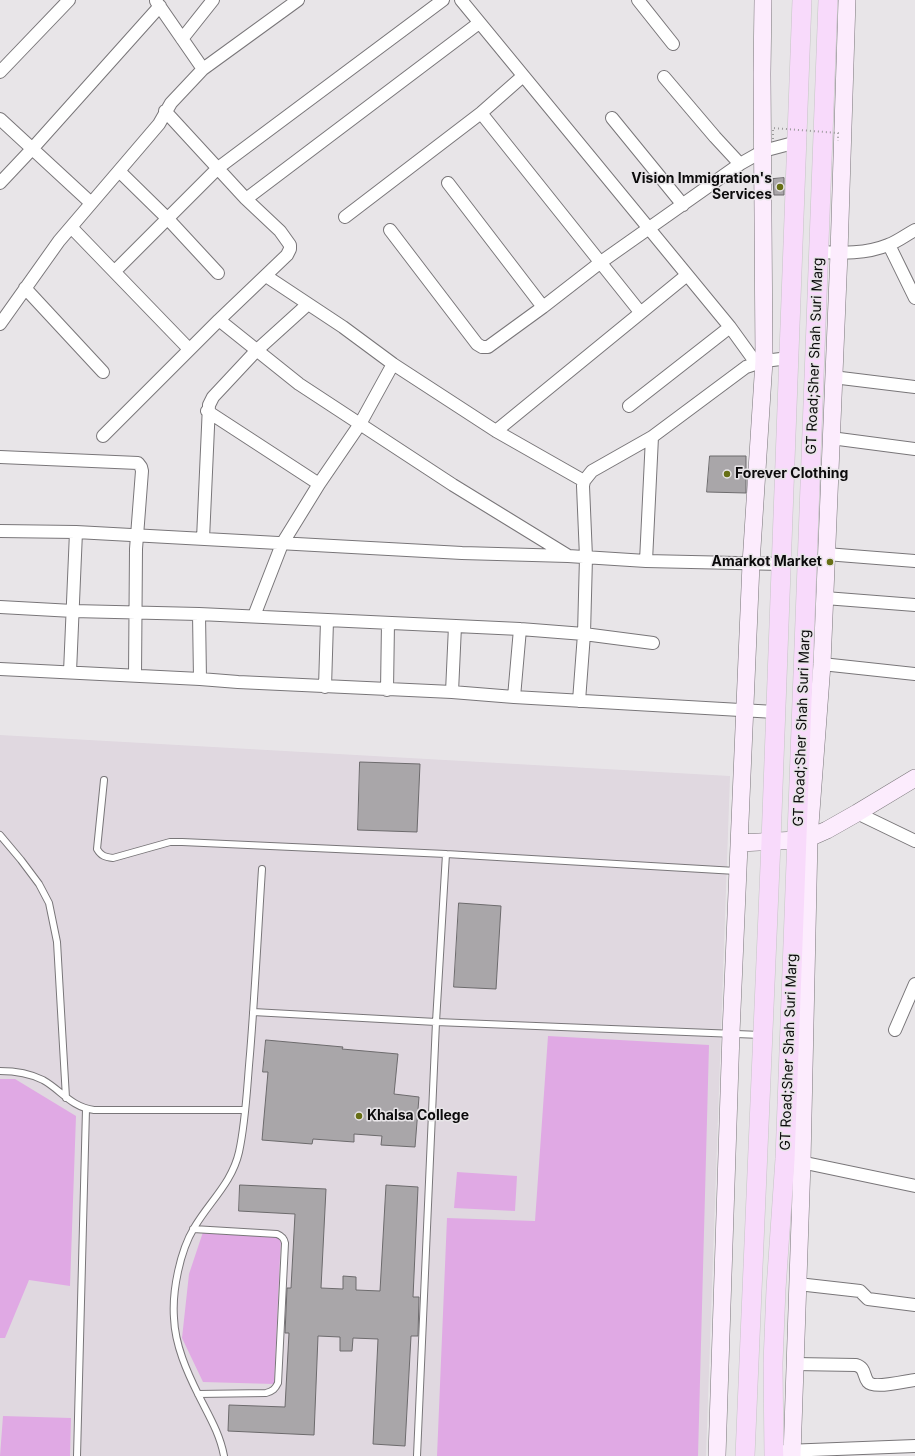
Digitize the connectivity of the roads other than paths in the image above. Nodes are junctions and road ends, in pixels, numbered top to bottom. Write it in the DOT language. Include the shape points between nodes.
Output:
graph roads {
  1 [pos="69,0"];
  2 [pos="213,0"];
  3 [pos="298,0"];
  4 [pos="443,0"];
  5 [pos="461,0"];
  6 [pos="638,0"];
  7 [pos="763,0"];
  8 [pos="802,0"];
  9 [pos="828,0"];
  10 [pos="847,0"];
  11 [pos="158,3"];
  12 [pos="480,23"];
  13 [pos="182,39"];
  14 [pos="673,44"];
  15 [pos="203,69"];
  16 [pos="0,72"];
  17 [pos="523,76"];
  18 [pos="664,77"];
  19 [pos="165,112"];
  20 [pos="481,113"];
  21 [pos="612,118"];
  22 [pos="0,119"];
  23 [pos="797,142"];
  24 [pos="768,145"];
  25 [pos="32,149"];
  26 [pos="740,164"];
  27 [pos="218,168"];
  28 [pos="119,171"];
  29 [pos="0,183"];
  30 [pos="448,183"];
  31 [pos="246,199"];
  32 [pos="91,204"];
  33 [pos="683,205"];
  34 [pos="345,217"];
  35 [pos="168,219"];
  36 [pos="71,226"];
  37 [pos="649,228"];
  38 [pos="390,230"];
  39 [pos="915,230"];
  40 [pos="889,245"];
  41 [pos="820,252"];
  42 [pos="839,253"];
  43 [pos="601,262"];
  44 [pos="115,271"];
  45 [pos="218,273"];
  46 [pos="687,274"];
  47 [pos="266,276"];
  48 [pos="25,288"];
  49 [pos="915,298"];
  50 [pos="308,304"];
  51 [pos="543,307"];
  52 [pos="640,312"];
  53 [pos="218,320"];
  54 [pos="0,324"];
  55 [pos="730,327"];
  56 [pos="189,349"];
  57 [pos="256,351"];
  58 [pos="789,358"];
  59 [pos="760,362"];
  60 [pos="393,364"];
  61 [pos="103,372"];
  62 [pos="833,377"];
  63 [pos="915,387"];
  64 [pos="629,406"];
  65 [pos="207,411"];
  66 [pos="360,424"];
  67 [pos="496,431"];
  68 [pos="103,436"];
  69 [pos="652,437"];
  70 [pos="831,438"];
  71 [pos="915,449"];
  72 [pos="0,457"];
  73 [pos="584,481"];
  74 [pos="319,484"];
  75 [pos="0,531"];
  76 [pos="76,532"];
  77 [pos="137,536"];
  78 [pos="203,539"];
  79 [pos="282,544"];
  80 [pos="826,554"];
  81 [pos="568,556"];
  82 [pos="586,557"];
  83 [pos="646,561"];
  84 [pos="915,561"];
  85 [pos="751,564"];
  86 [pos="781,564"];
  87 [pos="825,598"];
  88 [pos="915,605"];
  89 [pos="0,607"];
  90 [pos="73,611"];
  91 [pos="136,613"];
  92 [pos="199,614"];
  93 [pos="254,616"];
  94 [pos="327,621"];
  95 [pos="388,622"];
  96 [pos="455,626"];
  97 [pos="520,629"];
  98 [pos="584,634"];
  99 [pos="653,643"];
  100 [pos="822,664"];
  101 [pos="0,668"];
  102 [pos="70,672"];
  103 [pos="915,674"];
  104 [pos="135,675"];
  105 [pos="200,679"];
  106 [pos="325,687"];
  107 [pos="387,690"];
  108 [pos="452,692"];
  109 [pos="514,697"];
  110 [pos="579,701"];
  111 [pos="745,711"];
  112 [pos="775,712"];
  113 [pos="915,778"];
  114 [pos="104,780"];
  115 [pos="857,814"];
  116 [pos="0,835"];
  117 [pos="803,839"];
  118 [pos="915,841"];
  119 [pos="771,842"];
  120 [pos="740,843"];
  121 [pos="446,854"];
  122 [pos="262,869"];
  123 [pos="738,871"];
  124 [pos="915,984"];
  125 [pos="253,1012"];
  126 [pos="436,1022"];
  127 [pos="895,1030"];
  128 [pos="731,1033"];
  129 [pos="763,1035"];
  130 [pos="0,1070"];
  131 [pos="66,1098"];
  132 [pos="86,1109"];
  133 [pos="245,1110"];
  134 [pos="793,1161"];
  135 [pos="915,1186"];
  136 [pos="193,1229"];
  137 [pos="798,1284"];
  138 [pos="915,1305"];
  139 [pos="795,1364"];
  140 [pos="915,1380"];
  141 [pos="198,1394"];
  142 [pos="915,1446"];
  143 [pos="793,1453"];
  144 [pos="774,1454"];
  145 [pos="77,1456"];
  146 [pos="224,1456"];
  147 [pos="417,1456"];
  148 [pos="717,1456"];
  149 [pos="745,1456"];
  1 -- 16 [label="street"];
  2 -- 13 [label="street"];
  3 -- 15 [label="street"];
  4 -- 27 [label="street"];
  5 -- 12 [label="street"];
  6 -- 14 [label="street"];
  7 -- 24 [label="main road"];
  8 -- 23 [label="main road, GT Road;Sher Shah Suri Marg"];
  9 -- 41 [label="main road, GT Road;Sher Shah Suri Marg"];
  10 -- 42 [label="main road"];
  11 -- 13 [label="street"];
  11 -- 25 [label="street"];
  12 -- 17 [label="street"];
  12 -- 31 [label="street"];
  13 -- 15 [label="street"];
  15 -- 19 [label="street"];
  17 -- 20 [label="street"];
  17 -- 37 [label="street"];
  18 -- 26 [label="street"];
  19 -- 27 [label="street"];
  19 -- 28 [label="street" via="159,124"];
  20 -- 34 [label="street"];
  20 -- 43 [label="street"];
  21 -- 33 [label="street"];
  22 -- 25 [label="street"];
  23 -- 24 [label="street"];
  23 -- 58 [label="main road, GT Road;Sher Shah Suri Marg"];
  24 -- 26 [label="street"];
  24 -- 59 [label="main road"];
  25 -- 29 [label="street"];
  25 -- 32 [label="street"];
  26 -- 33 [label="street"];
  27 -- 31 [label="street"];
  27 -- 35 [label="street"];
  28 -- 32 [label="street"];
  28 -- 35 [label="street"];
  30 -- 51 [label="street"];
  31 -- 47 [label="street" via="280,231 290,245 287,255"];
  32 -- 36 [label="street"];
  33 -- 37 [label="street"];
  35 -- 44 [label="street"];
  35 -- 45 [label="street"];
  36 -- 44 [label="street"];
  36 -- 48 [label="street"];
  37 -- 43 [label="street"];
  37 -- 46 [label="street"];
  38 -- 51 [label="street" via="479,346 488,347"];
  39 -- 40 [label="street"];
  40 -- 42 [label="street" via="874,250"];
  40 -- 49 [label="street"];
  41 -- 42 [label="street"];
  41 -- 117 [label="main road, GT Road;Sher Shah Suri Marg" via="811,440"];
  42 -- 62 [label="main road"];
  43 -- 51 [label="street"];
  43 -- 52 [label="street"];
  44 -- 56 [label="street"];
  46 -- 52 [label="street"];
  46 -- 55 [label="street"];
  47 -- 50 [label="street"];
  47 -- 53 [label="street"];
  48 -- 54 [label="street"];
  48 -- 61 [label="street"];
  50 -- 57 [label="street"];
  50 -- 60 [label="street"];
  52 -- 67 [label="street"];
  53 -- 56 [label="street"];
  53 -- 57 [label="street"];
  55 -- 59 [label="street"];
  55 -- 64 [label="street"];
  56 -- 68 [label="street"];
  57 -- 65 [label="street" via="213,397"];
  57 -- 66 [label="street" via="299,384"];
  58 -- 59 [label="street"];
  58 -- 86 [label="main road, GT Road;Sher Shah Suri Marg"];
  59 -- 69 [label="street" via="742,371"];
  59 -- 85 [label="main road"];
  60 -- 66 [label="street"];
  60 -- 67 [label="street"];
  62 -- 63 [label="street"];
  62 -- 70 [label="main road"];
  65 -- 74 [label="street"];
  65 -- 78 [label="street"];
  66 -- 74 [label="street"];
  66 -- 81 [label="street"];
  67 -- 73 [label="street"];
  69 -- 73 [label="street" via="592,471"];
  69 -- 83 [label="street"];
  70 -- 71 [label="street"];
  70 -- 80 [label="main road"];
  72 -- 77 [label="street" via="138,463 142,471"];
  73 -- 82 [label="street"];
  74 -- 79 [label="street"];
  75 -- 76 [label="street"];
  76 -- 77 [label="street"];
  76 -- 90 [label="street"];
  77 -- 78 [label="street"];
  77 -- 91 [label="street"];
  78 -- 79 [label="street"];
  79 -- 81 [label="street"];
  79 -- 93 [label="street"];
  80 -- 84 [label="street"];
  80 -- 87 [label="main road"];
  81 -- 82 [label="street"];
  82 -- 83 [label="street"];
  82 -- 98 [label="street"];
  83 -- 85 [label="street"];
  85 -- 86 [label="street"];
  85 -- 111 [label="main road"];
  86 -- 112 [label="main road, GT Road;Sher Shah Suri Marg"];
  87 -- 88 [label="street"];
  87 -- 100 [label="main road"];
  89 -- 90 [label="street"];
  90 -- 91 [label="street"];
  90 -- 102 [label="street"];
  91 -- 92 [label="street"];
  91 -- 104 [label="street"];
  92 -- 93 [label="street"];
  92 -- 105 [label="street"];
  93 -- 94 [label="street"];
  94 -- 95 [label="street"];
  94 -- 106 [label="street"];
  95 -- 96 [label="street"];
  95 -- 107 [label="street"];
  96 -- 97 [label="street"];
  96 -- 108 [label="street"];
  97 -- 98 [label="street"];
  97 -- 109 [label="street"];
  98 -- 99 [label="street"];
  98 -- 110 [label="street"];
  100 -- 103 [label="street"];
  100 -- 117 [label="main road"];
  101 -- 102 [label="street"];
  102 -- 104 [label="street"];
  104 -- 105 [label="street"];
  105 -- 106 [label="street"];
  106 -- 107 [label="street"];
  107 -- 108 [label="street"];
  108 -- 109 [label="street"];
  109 -- 110 [label="street"];
  110 -- 111 [label="street"];
  111 -- 112 [label="street"];
  111 -- 120 [label="main road"];
  112 -- 119 [label="main road, GT Road;Sher Shah Suri Marg"];
  113 -- 115 [label="main road"];
  114 -- 121 [label="lane" via="97,849 103,856 113,858 170,842"];
  115 -- 117 [label="main road"];
  115 -- 118 [label="street"];
  116 -- 131 [label="lane" via="39,884 49,903 56,942"];
  117 -- 119 [label="main road"];
  117 -- 134 [label="main road, GT Road;Sher Shah Suri Marg"];
  119 -- 120 [label="main road"];
  119 -- 129 [label="main road, GT Road;Sher Shah Suri Marg"];
  120 -- 123 [label="main road"];
  121 -- 123 [label="lane"];
  121 -- 126 [label="lane"];
  122 -- 125 [label="lane"];
  123 -- 128 [label="main road"];
  124 -- 127 [label="street"];
  125 -- 126 [label="lane"];
  125 -- 133 [label="lane"];
  126 -- 128 [label="lane"];
  126 -- 147 [label="lane"];
  128 -- 129 [label="lane"];
  128 -- 148 [label="main road"];
  129 -- 149 [label="main road, GT Road;Sher Shah Suri Marg"];
  130 -- 131 [label="lane" via="14,1070 43,1080"];
  131 -- 132 [label="lane"];
  132 -- 133 [label="lane"];
  132 -- 145 [label="lane"];
  133 -- 136 [label="lane" via="239,1153 227,1182"];
  134 -- 135 [label="street"];
  134 -- 137 [label="main road"];
  134 -- 144 [label="main road, GT Road;Sher Shah Suri Marg" via="776,1304 773,1364"];
  136 -- 141 [label="lane" via="184,1251 174,1294 174,1317 176,1336"];
  136 -- 141 [label="lane" via="277,1234 285,1243 276,1389 272,1392"];
  137 -- 138 [label="street" via="860,1291 868,1299"];
  137 -- 139 [label="main road"];
  139 -- 140 [label="street" via="860,1366 872,1385"];
  139 -- 143 [label="main road"];
  141 -- 146 [label="lane" via="215,1428"];
  142 -- 143 [label="street"];
  143 -- 144 [label="street"];
}
